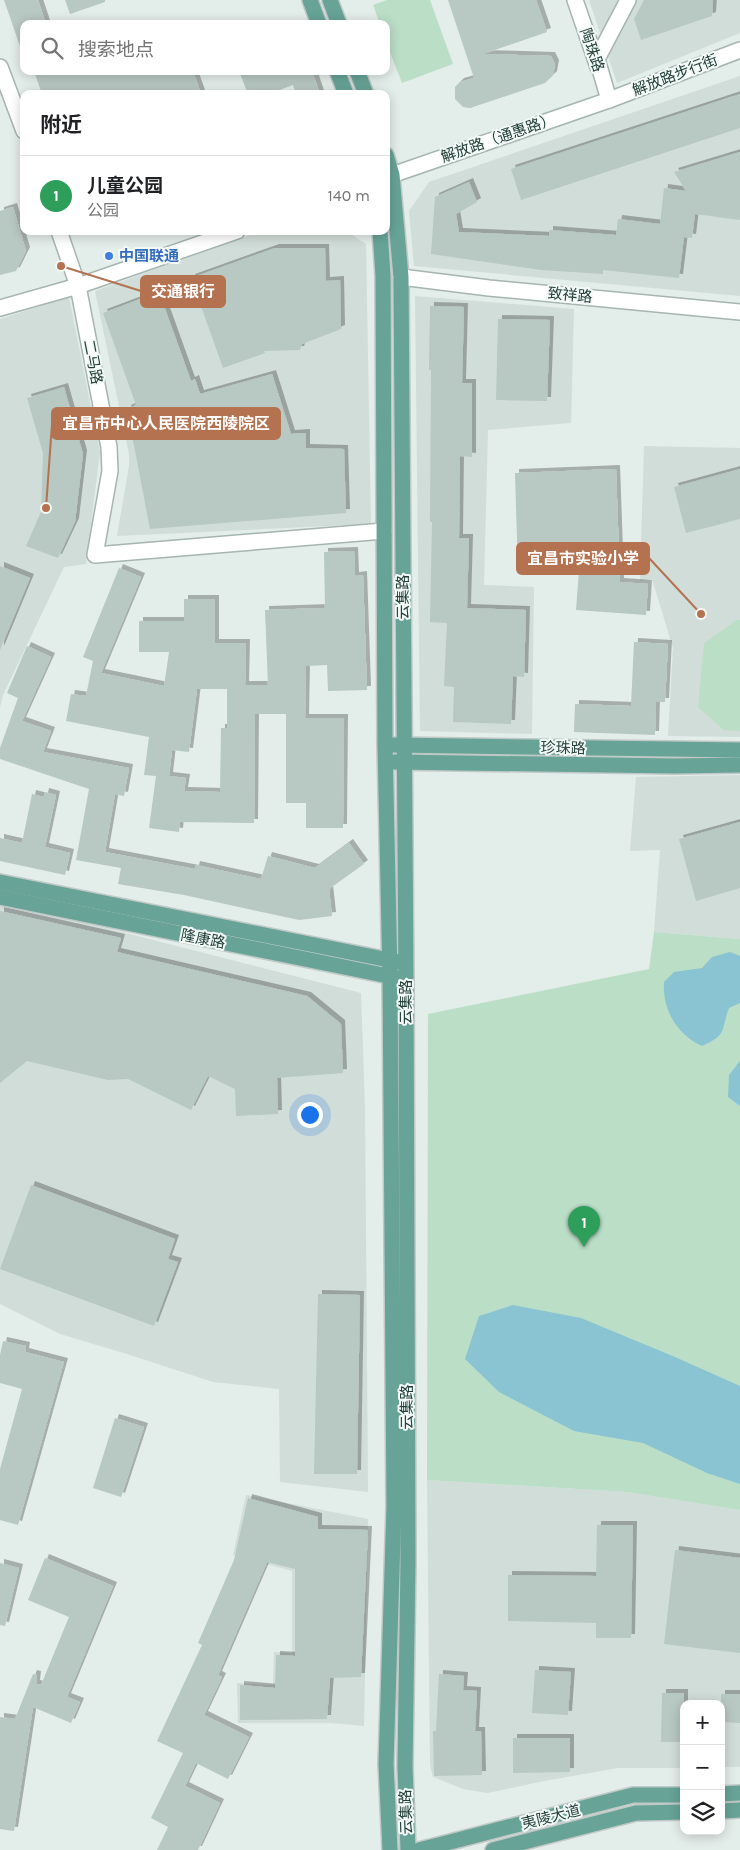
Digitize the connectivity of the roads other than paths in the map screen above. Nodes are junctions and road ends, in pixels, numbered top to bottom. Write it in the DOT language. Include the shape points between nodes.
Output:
graph roads {
  1 [pos="310,0"];
  2 [pos="330,0"];
  3 [pos="575,0"];
  4 [pos="628,0"];
  5 [pos="318,20"];
  6 [pos="338,20"];
  7 [pos="740,50"];
  8 [pos="0,67"];
  9 [pos="339,75"];
  10 [pos="359,75"];
  11 [pos="4,88"];
  12 [pos="344,90"];
  13 [pos="364,90"];
  14 [pos="609,100"];
  15 [pos="20,122"];
  16 [pos="390,176"];
  17 [pos="390,184"];
  18 [pos="60,235"];
  19 [pos="225,235"];
  20 [pos="380,235"];
  21 [pos="401,277"];
  22 [pos="78,286"];
  23 [pos="0,308"];
  24 [pos="740,312"];
  25 [pos="384,531"];
  26 [pos="385,745"];
  27 [pos="404,746"];
  28 [pos="740,750"];
  29 [pos="404,761"];
  30 [pos="386,762"];
  31 [pos="740,765"];
  32 [pos="0,882"];
  33 [pos="0,897"];
  34 [pos="389,960"];
  35 [pos="406,963"];
  36 [pos="390,976"];
  37 [pos="406,979"];
  38 [pos="740,1793"];
  39 [pos="680,1794"];
  40 [pos="725,1794"];
  41 [pos="740,1810"];
  42 [pos="725,1811"];
  43 [pos="680,1812"];
  44 [pos="390,1850"];
  45 [pos="408,1850"];
  46 [pos="419,1850"];
  47 [pos="494,1850"];
  1 -- 5 [label="main road"];
  2 -- 6 [label="main road"];
  3 -- 14 [label="street, 陶珠路"];
  4 -- 14 [label="street" via="597,59"];
  7 -- 14 [label="street, 解放路步行街"];
  8 -- 11 [label="street"];
  9 -- 12 [label="main road"];
  10 -- 13 [label="main road"];
  11 -- 15 [label="street"];
  14 -- 16 [label="street, 解放路（通惠路）"];
  17 -- 21 [label="main road, 云集路"];
  18 -- 22 [label="street, 二马路"];
  19 -- 22 [label="street"];
  20 -- 25 [label="main road, 云集路"];
  21 -- 24 [label="street, 致祥路"];
  21 -- 27 [label="main road, 云集路"];
  22 -- 23 [label="street"];
  22 -- 25 [label="street, 二马路" via="110,471 95,555"];
  25 -- 26 [label="main road, 云集路"];
  26 -- 27 [label="main road, 珍珠路"];
  26 -- 30 [label="main road, 云集路"];
  27 -- 28 [label="main road, 珍珠路"];
  27 -- 29 [label="main road, 云集路"];
  29 -- 30 [label="main road, 珍珠路"];
  29 -- 31 [label="main road, 珍珠路"];
  29 -- 35 [label="main road, 云集路"];
  30 -- 34 [label="main road, 云集路"];
  32 -- 34 [label="main road, 隆康路"];
  33 -- 36 [label="main road, 隆康路"];
  34 -- 35 [label="main road, 隆康路"];
  34 -- 36 [label="main road, 云集路"];
  35 -- 37 [label="main road, 云集路"];
  36 -- 37 [label="main road, 隆康路"];
  36 -- 44 [label="main road, 云集路" via="394,1497 386,1764"];
  37 -- 45 [label="main road, 云集路" via="408,1562 405,1766"];
  38 -- 40 [label="main road"];
  39 -- 46 [label="main road, 夷陵大道" via="633,1796"];
  41 -- 42 [label="main road"];
  43 -- 47 [label="main road, 夷陵大道" via="636,1813"];
}
